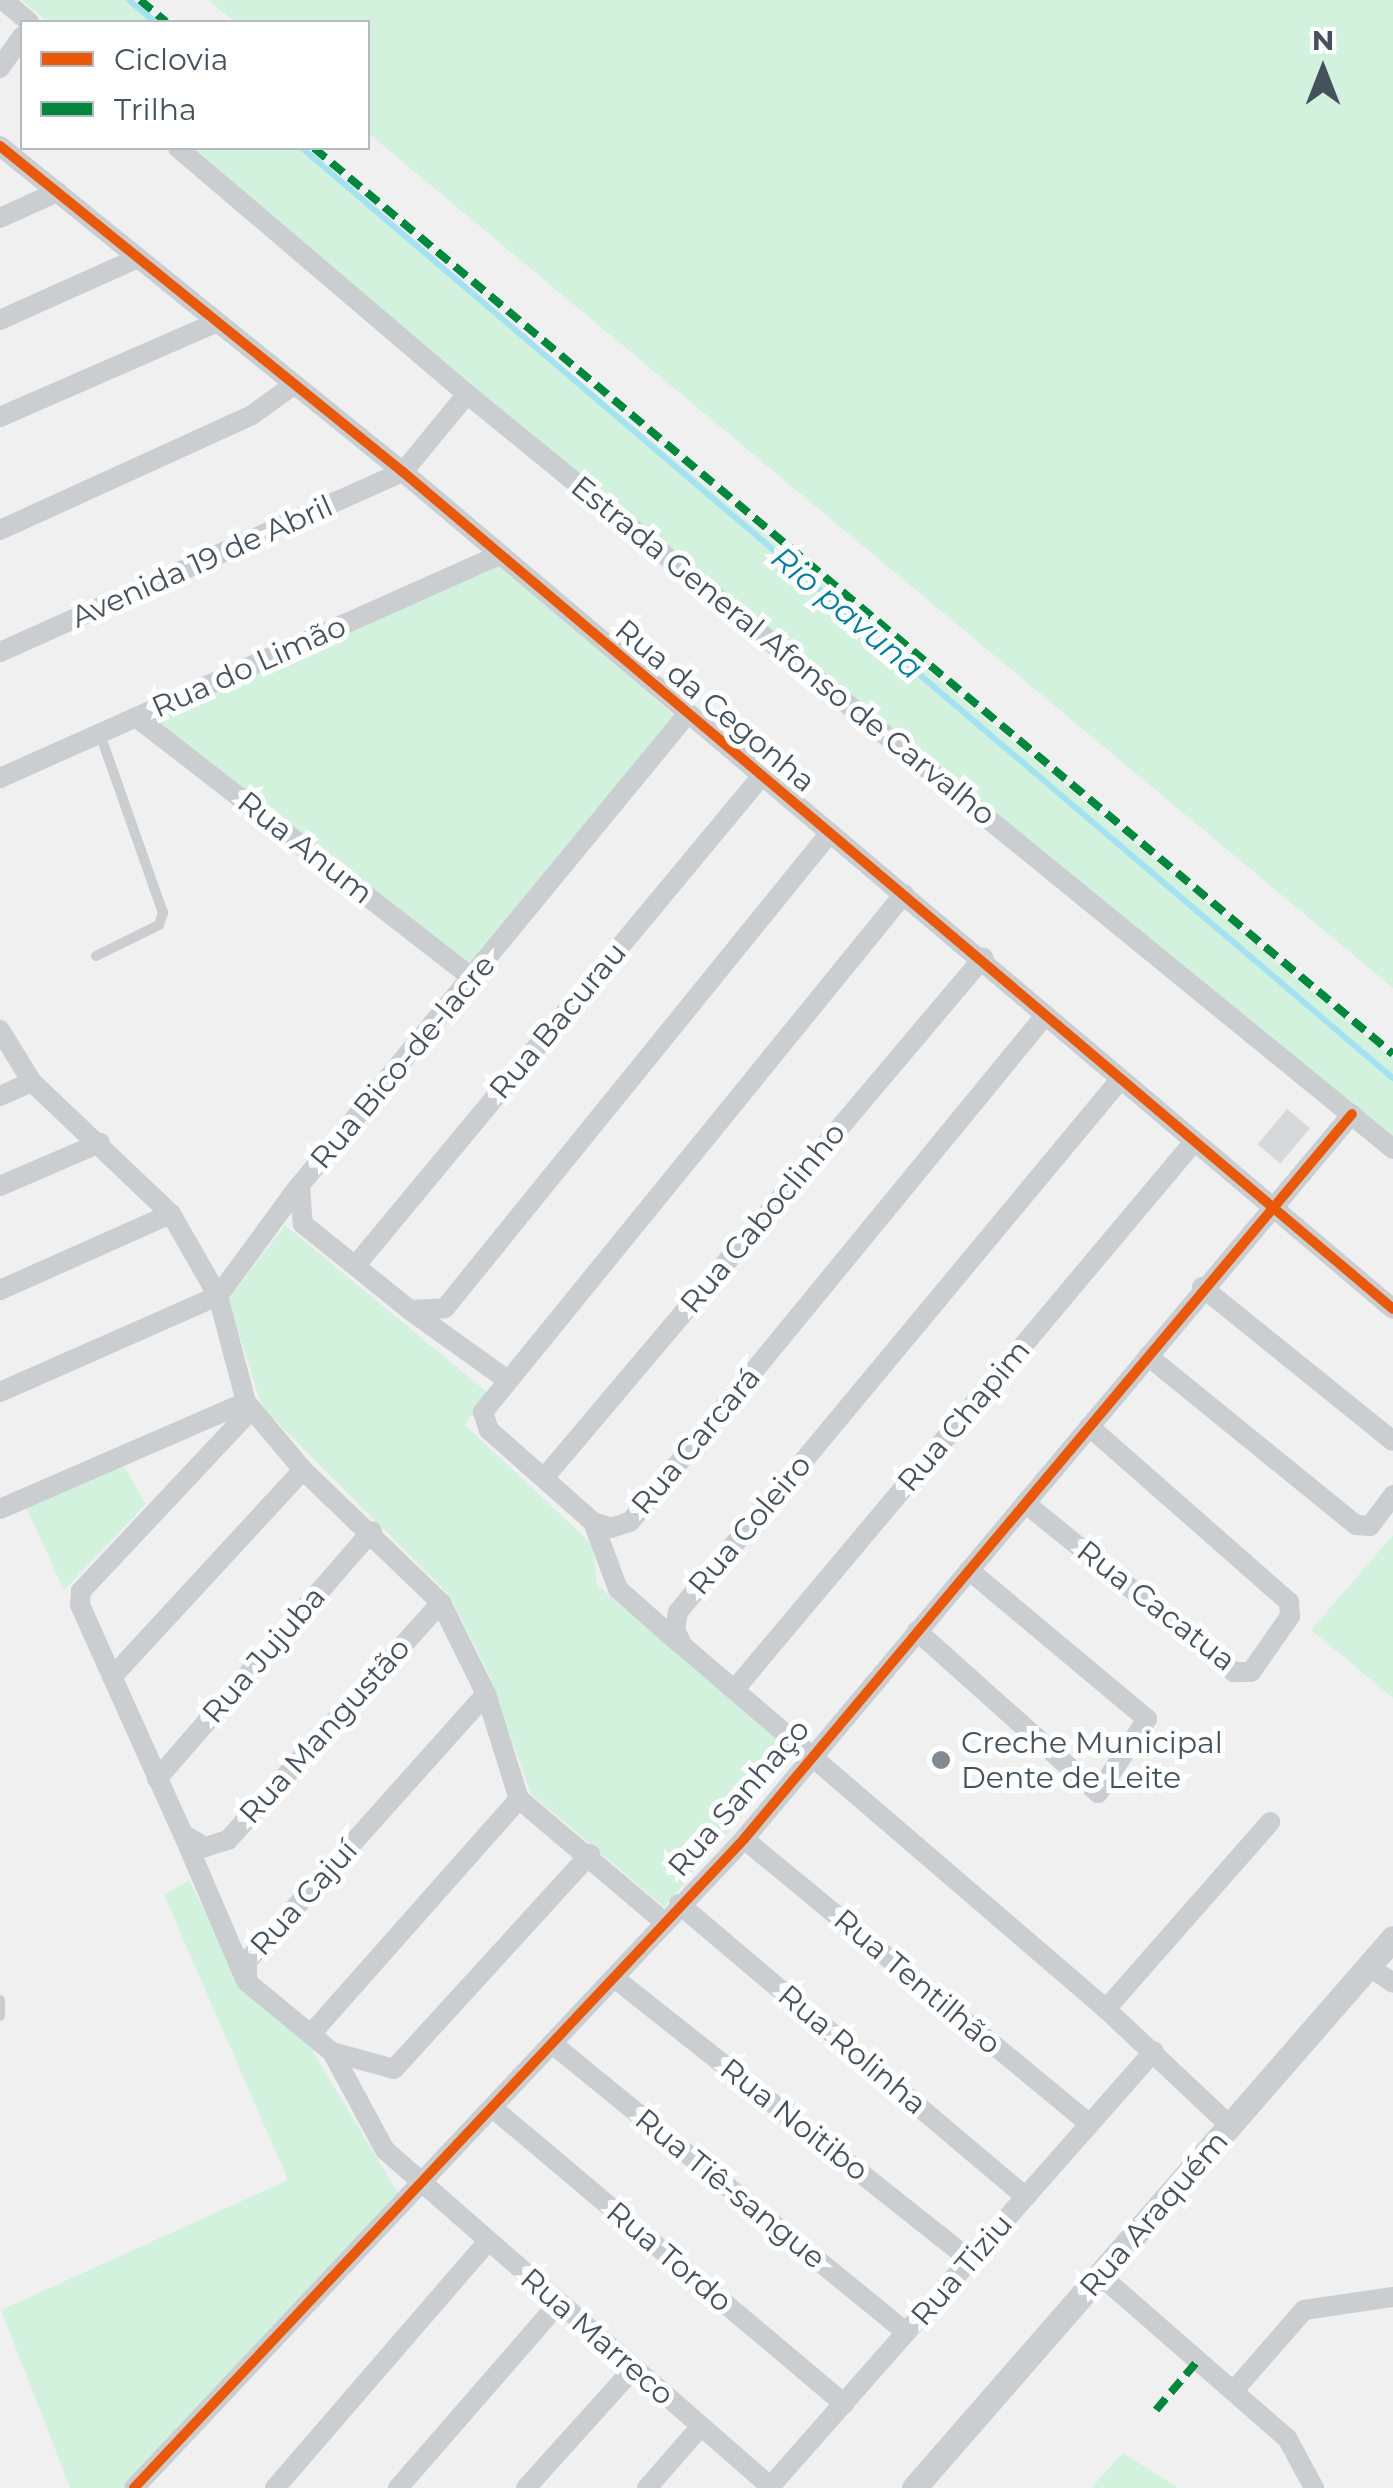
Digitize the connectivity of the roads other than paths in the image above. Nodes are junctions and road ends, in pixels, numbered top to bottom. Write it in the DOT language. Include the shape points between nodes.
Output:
graph roads {
  1 [pos="2,0"];
  2 [pos="27,20"];
  3 [pos="20,39"];
  4 [pos="0,68"];
  5 [pos="0,146"];
  6 [pos="180,150"];
  7 [pos="57,192"];
  8 [pos="0,218"];
  9 [pos="138,258"];
  10 [pos="0,320"];
  11 [pos="217,322"];
  12 [pos="291,387"];
  13 [pos="468,394"];
  14 [pos="0,417"];
  15 [pos="403,472"];
  16 [pos="0,530"];
  17 [pos="499,555"];
  18 [pos="0,652"];
  19 [pos="685,717"];
  20 [pos="136,718"];
  21 [pos="100,734"];
  22 [pos="0,778"];
  23 [pos="760,778"];
  24 [pos="829,834"];
  25 [pos="904,894"];
  26 [pos="96,956"];
  27 [pos="982,958"];
  28 [pos="474,979"];
  29 [pos="1044,1017"];
  30 [pos="0,1030"];
  31 [pos="1118,1081"];
  32 [pos="32,1082"];
  33 [pos="0,1096"];
  34 [pos="1352,1114"];
  35 [pos="100,1143"];
  36 [pos="1193,1143"];
  37 [pos="1393,1149"];
  38 [pos="300,1185"];
  39 [pos="0,1186"];
  40 [pos="1271,1206"];
  41 [pos="172,1214"];
  42 [pos="356,1265"];
  43 [pos="1202,1286"];
  44 [pos="0,1290"];
  45 [pos="218,1296"];
  46 [pos="1393,1309"];
  47 [pos="410,1310"];
  48 [pos="1148,1356"];
  49 [pos="506,1379"];
  50 [pos="0,1392"];
  51 [pos="249,1405"];
  52 [pos="1089,1426"];
  53 [pos="1393,1441"];
  54 [pos="303,1470"];
  55 [pos="544,1478"];
  56 [pos="1393,1495"];
  57 [pos="1026,1502"];
  58 [pos="0,1510"];
  59 [pos="593,1522"];
  60 [pos="372,1531"];
  61 [pos="969,1570"];
  62 [pos="441,1603"];
  63 [pos="918,1631"];
  64 [pos="682,1646"];
  65 [pos="112,1677"];
  66 [pos="735,1689"];
  67 [pos="486,1694"];
  68 [pos="811,1754"];
  69 [pos="157,1779"];
  70 [pos="519,1799"];
  71 [pos="1270,1822"];
  72 [pos="183,1834"];
  73 [pos="744,1839"];
  74 [pos="590,1854"];
  75 [pos="679,1904"];
  76 [pos="663,1921"];
  77 [pos="1393,1938"];
  78 [pos="1368,1966"];
  79 [pos="617,1980"];
  80 [pos="247,1982"];
  81 [pos="1393,1982"];
  82 [pos="0,2000"];
  83 [pos="1106,2008"];
  84 [pos="0,2016"];
  85 [pos="311,2034"];
  86 [pos="554,2046"];
  87 [pos="1154,2051"];
  88 [pos="332,2052"];
  89 [pos="494,2110"];
  90 [pos="1090,2124"];
  91 [pos="1230,2126"];
  92 [pos="422,2186"];
  93 [pos="1026,2197"];
  94 [pos="487,2242"];
  95 [pos="970,2260"];
  96 [pos="1101,2276"];
  97 [pos="1393,2297"];
  98 [pos="558,2304"];
  99 [pos="906,2332"];
  100 [pos="633,2368"];
  101 [pos="1236,2388"];
  102 [pos="844,2404"];
  103 [pos="700,2426"];
  104 [pos="134,2488"];
  105 [pos="275,2488"];
  106 [pos="398,2488"];
  107 [pos="526,2488"];
  108 [pos="647,2488"];
  109 [pos="771,2488"];
  110 [pos="914,2488"];
  111 [pos="1314,2488"];
  1 -- 2 [label="street"];
  3 -- 4 [label="street"];
  5 -- 7 [label="street, Rua da Cegonha"];
  6 -- 13 [label="street, Estrada General Afonso de Carvalho"];
  7 -- 8 [label="street"];
  7 -- 9 [label="street, Rua da Cegonha"];
  9 -- 10 [label="street"];
  9 -- 11 [label="street, Rua da Cegonha"];
  11 -- 12 [label="street, Rua da Cegonha"];
  11 -- 14 [label="street"];
  12 -- 15 [label="street, Rua da Cegonha"];
  12 -- 16 [label="street" via="252,415"];
  13 -- 15 [label="street"];
  13 -- 34 [label="street, Estrada General Afonso de Carvalho"];
  15 -- 17 [label="street, Rua da Cegonha"];
  15 -- 18 [label="street, Avenida 19 de Abril"];
  17 -- 19 [label="street, Rua da Cegonha"];
  17 -- 20 [label="street, Rua do Limão"];
  19 -- 23 [label="street, Rua da Cegonha"];
  19 -- 28 [label="street, Rua Bico-de-lacre"];
  20 -- 21 [label="street, Rua do Limão"];
  20 -- 28 [label="street, Rua Anum"];
  21 -- 22 [label="street, Rua do Limão"];
  21 -- 26 [label="lane" via="163,913 160,925"];
  23 -- 24 [label="street, Rua da Cegonha"];
  23 -- 42 [label="street, Rua Bacurau"];
  24 -- 25 [label="street, Rua da Cegonha"];
  24 -- 47 [label="street" via="445,1308"];
  25 -- 27 [label="street, Rua da Cegonha"];
  25 -- 49 [label="street, Rua Carcará"];
  27 -- 29 [label="street, Rua da Cegonha"];
  27 -- 55 [label="street, Rua Caboclinho"];
  28 -- 38 [label="street, Rua Bico-de-lacre"];
  29 -- 31 [label="street, Rua da Cegonha"];
  29 -- 59 [label="street, Rua Carcará" via="630,1522 611,1528"];
  30 -- 32 [label="street"];
  31 -- 36 [label="street, Rua da Cegonha"];
  31 -- 64 [label="street, Rua Coleiro" via="678,1612"];
  32 -- 33 [label="street"];
  32 -- 35 [label="street"];
  34 -- 37 [label="street, Estrada General Afonso de Carvalho"];
  34 -- 40 [label="street, Rua Sanhaço"];
  35 -- 39 [label="street"];
  35 -- 41 [label="street"];
  36 -- 40 [label="street, Rua da Cegonha"];
  36 -- 66 [label="street, Rua Chapim"];
  38 -- 42 [label="street, Rua Bico-de-lacre" via="303,1224"];
  38 -- 45 [label="street"];
  40 -- 43 [label="street, Rua Sanhaço"];
  40 -- 46 [label="street, Rua da Cegonha"];
  41 -- 44 [label="street"];
  41 -- 45 [label="street"];
  42 -- 47 [label="street, Rua Bico-de-lacre"];
  43 -- 48 [label="street, Rua Sanhaço"];
  43 -- 53 [label="street"];
  45 -- 50 [label="street"];
  45 -- 51 [label="street"];
  47 -- 49 [label="street, Rua Bico-de-lacre"];
  48 -- 52 [label="street, Rua Sanhaço"];
  48 -- 56 [label="street" via="1356,1525 1370,1526"];
  49 -- 55 [label="street, Rua Carcará" via="483,1418"];
  51 -- 54 [label="street"];
  51 -- 58 [label="street"];
  51 -- 65 [label="street" via="81,1591"];
  52 -- 57 [label="street, Rua Sanhaço"];
  52 -- 57 [label="street, Rua Cacatua" via="1288,1602 1290,1616 1251,1672 1234,1672"];
  54 -- 60 [label="street"];
  54 -- 65 [label="street"];
  55 -- 59 [label="street, Rua Carcará"];
  57 -- 61 [label="street, Rua Sanhaço"];
  59 -- 64 [label="street" via="619,1590"];
  60 -- 62 [label="street"];
  60 -- 69 [label="street, Rua Jujuba"];
  61 -- 63 [label="street, Rua Sanhaço"];
  61 -- 63 [label="street" via="1146,1719 1098,1792"];
  62 -- 67 [label="street"];
  62 -- 72 [label="street, Rua Mangustão" via="228,1840 205,1847"];
  63 -- 68 [label="street, Rua Sanhaço"];
  64 -- 66 [label="street"];
  65 -- 69 [label="street"];
  66 -- 68 [label="street"];
  67 -- 70 [label="street"];
  67 -- 80 [label="street, Rua Cajuí" via="246,1961"];
  68 -- 73 [label="street, Rua Sanhaço"];
  68 -- 83 [label="street"];
  69 -- 72 [label="street"];
  70 -- 74 [label="street"];
  70 -- 85 [label="street"];
  71 -- 83 [label="street"];
  72 -- 80 [label="street"];
  73 -- 75 [label="street, Rua Sanhaço"];
  73 -- 90 [label="street, Rua Tentilhão"];
  74 -- 76 [label="street"];
  74 -- 88 [label="street, Rua Cajuí" via="400,2064 386,2069"];
  75 -- 76 [label="street, Rua Sanhaço"];
  75 -- 93 [label="street, Rua Rolinha"];
  76 -- 79 [label="street, Rua Sanhaço"];
  77 -- 78 [label="street, Rua Araquém"];
  78 -- 81 [label="street"];
  78 -- 91 [label="street, Rua Araquém"];
  79 -- 86 [label="street, Rua Sanhaço"];
  79 -- 95 [label="street, Rua Noitibo"];
  80 -- 85 [label="street, Rua Cajuí"];
  82 -- 84 [label="lane"];
  83 -- 87 [label="street"];
  85 -- 88 [label="street, Rua Cajuí"];
  86 -- 89 [label="street, Rua Sanhaço"];
  86 -- 99 [label="street, Rua Tiê-sangue"];
  87 -- 90 [label="street, Rua Tiziu"];
  87 -- 91 [label="street"];
  88 -- 92 [label="street, Rua Marreco" via="361,2118"];
  89 -- 92 [label="street, Rua Sanhaço"];
  89 -- 102 [label="street, Rua Tordo"];
  90 -- 93 [label="street, Rua Tiziu"];
  91 -- 96 [label="street, Rua Araquém"];
  92 -- 94 [label="street, Rua Marreco"];
  92 -- 104 [label="street, Rua Sanhaço"];
  93 -- 95 [label="street, Rua Tiziu"];
  94 -- 98 [label="street, Rua Marreco"];
  94 -- 105 [label="street"];
  95 -- 99 [label="street, Rua Tiziu"];
  96 -- 101 [label="street"];
  96 -- 110 [label="street, Rua Araquém"];
  97 -- 101 [label="street" via="1304,2310"];
  98 -- 100 [label="street, Rua Marreco"];
  98 -- 106 [label="street"];
  99 -- 102 [label="street, Rua Tiziu"];
  100 -- 103 [label="street, Rua Marreco"];
  100 -- 107 [label="street"];
  101 -- 111 [label="street" via="1287,2438"];
  102 -- 109 [label="street, Rua Tiziu"];
  103 -- 108 [label="street"];
  103 -- 109 [label="street, Rua Marreco"];
}
